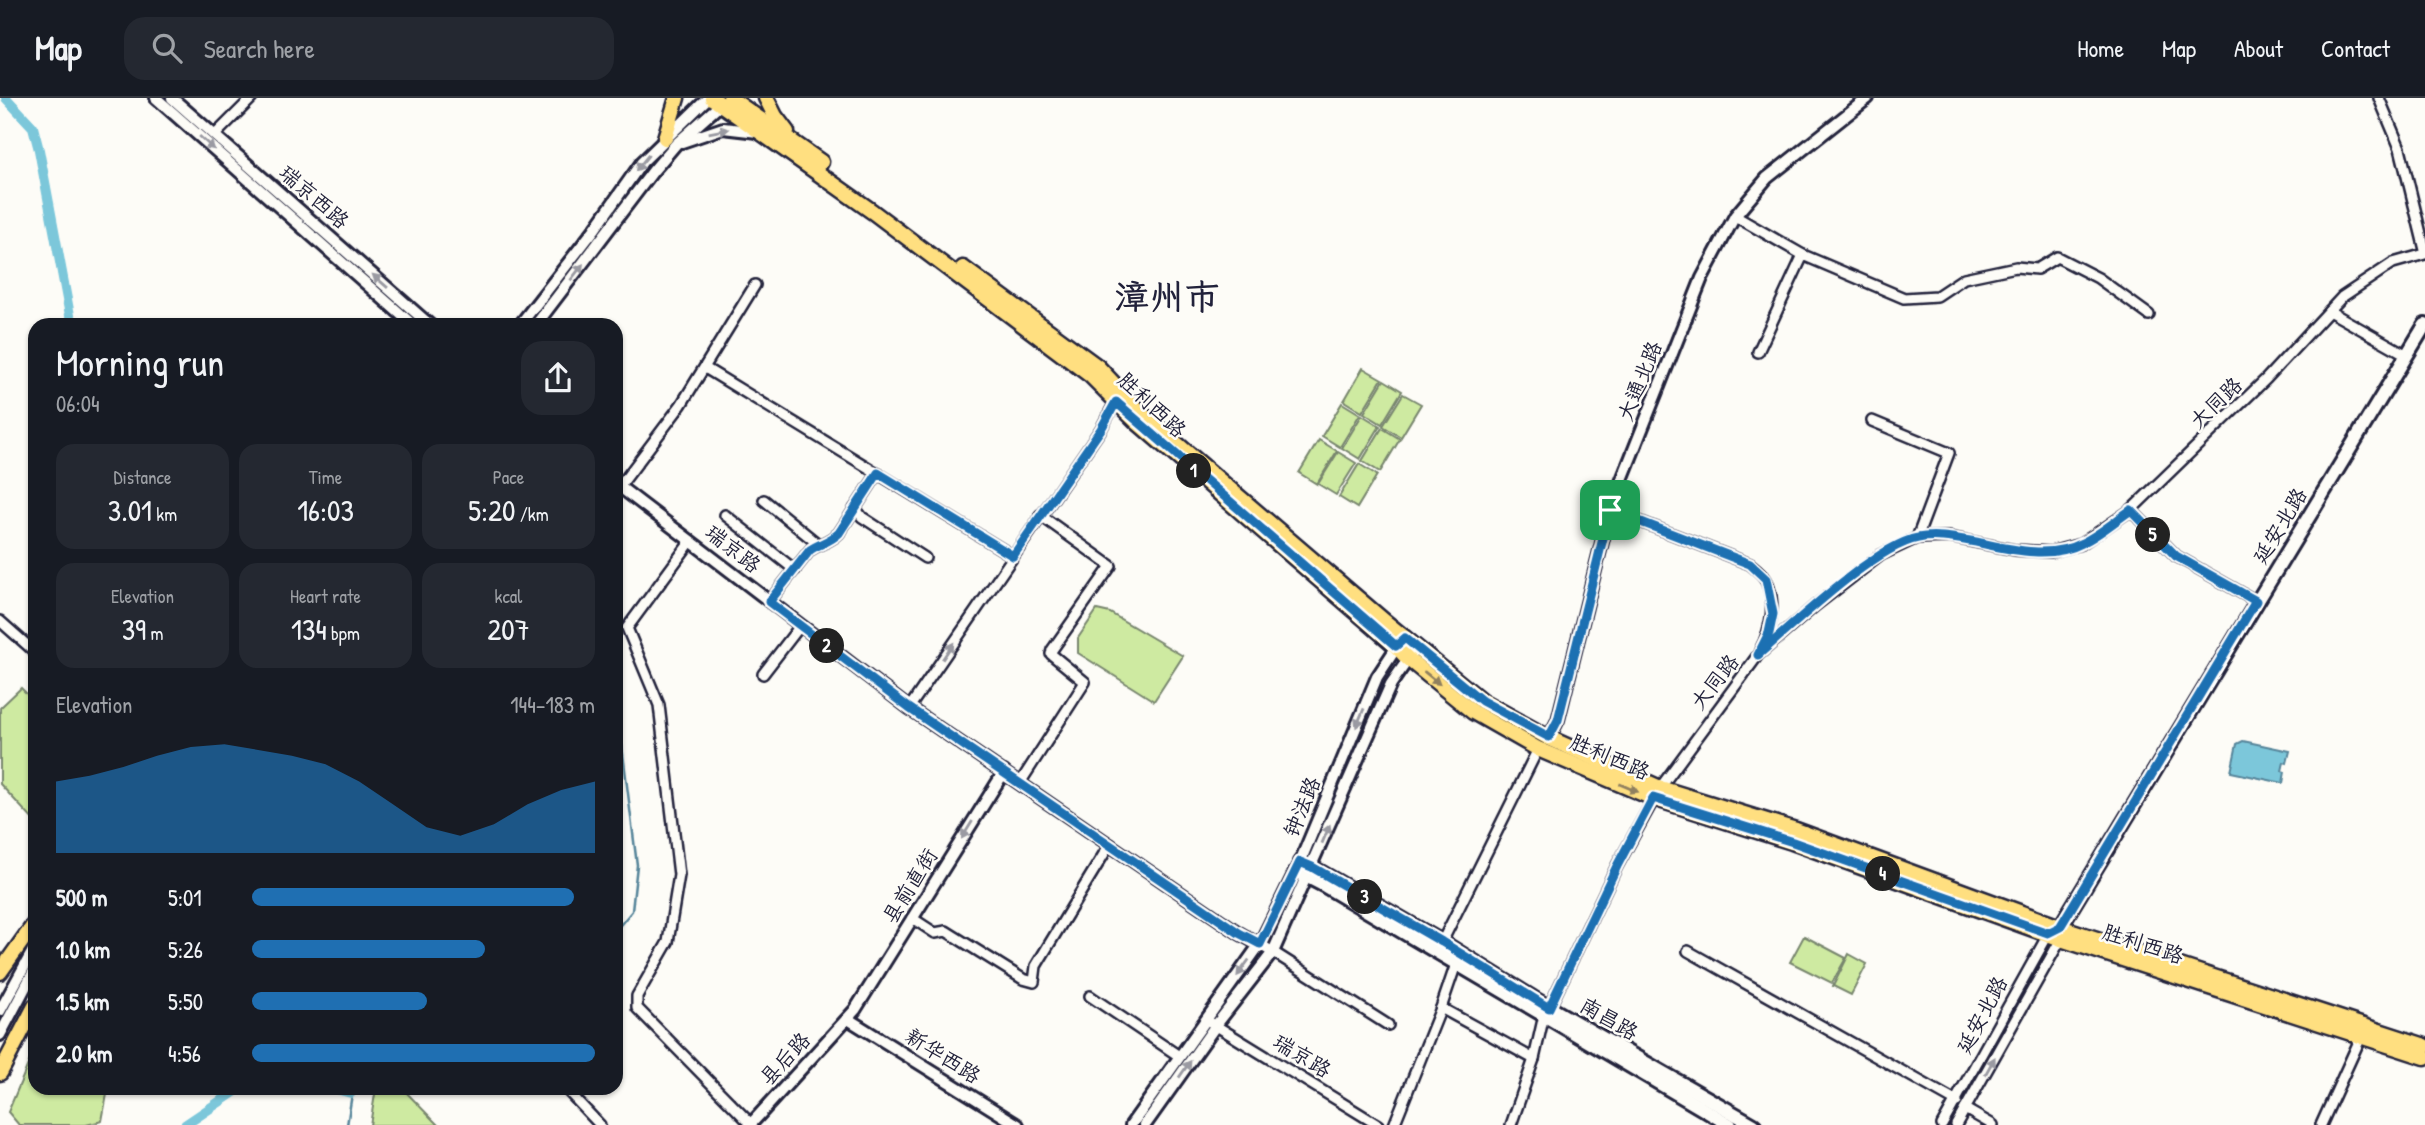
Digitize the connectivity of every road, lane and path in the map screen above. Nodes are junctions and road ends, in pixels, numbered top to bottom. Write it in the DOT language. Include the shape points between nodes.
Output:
graph roads {
  1 [pos="156,98"];
  2 [pos="172,98"];
  3 [pos="252,98"];
  4 [pos="677,98"];
  5 [pos="766,98"];
  6 [pos="1868,98"];
  7 [pos="2379,98"];
  8 [pos="720,99"];
  9 [pos="764,133"];
  10 [pos="215,135"];
  11 [pos="671,141"];
  12 [pos="796,144"];
  13 [pos="1735,216"];
  14 [pos="2425,252"];
  15 [pos="1803,255"];
  16 [pos="755,285"];
  17 [pos="2329,311"];
  18 [pos="2149,315"];
  19 [pos="405,318"];
  20 [pos="422,318"];
  21 [pos="525,318"];
  22 [pos="541,318"];
  23 [pos="2425,325"];
  24 [pos="1758,352"];
  25 [pos="2407,355"];
  26 [pos="705,368"];
  27 [pos="1118,397"];
  28 [pos="1872,421"];
  29 [pos="878,473"];
  30 [pos="623,476"];
  31 [pos="623,488"];
  32 [pos="764,500"];
  33 [pos="855,508"];
  34 [pos="1610,510"];
  35 [pos="2131,510"];
  36 [pos="725,515"];
  37 [pos="1040,515"];
  38 [pos="1917,538"];
  39 [pos="691,541"];
  40 [pos="818,544"];
  41 [pos="1013,556"];
  42 [pos="925,558"];
  43 [pos="795,570"];
  44 [pos="2256,601"];
  45 [pos="769,602"];
  46 [pos="0,621"];
  47 [pos="800,625"];
  48 [pos="1400,642"];
  49 [pos="28,646"];
  50 [pos="1413,654"];
  51 [pos="1758,655"];
  52 [pos="763,674"];
  53 [pos="909,708"];
  54 [pos="1549,737"];
  55 [pos="1538,749"];
  56 [pos="1003,772"];
  57 [pos="1020,783"];
  58 [pos="1657,793"];
  59 [pos="1110,844"];
  60 [pos="1304,869"];
  61 [pos="912,918"];
  62 [pos="28,933"];
  63 [pos="2056,933"];
  64 [pos="1442,942"];
  65 [pos="1260,944"];
  66 [pos="1688,951"];
  67 [pos="1273,952"];
  68 [pos="1455,964"];
  69 [pos="28,966"];
  70 [pos="0,971"];
  71 [pos="28,976"];
  72 [pos="22,982"];
  73 [pos="1090,996"];
  74 [pos="1441,1008"];
  75 [pos="0,1012"];
  76 [pos="1547,1012"];
  77 [pos="28,1019"];
  78 [pos="848,1019"];
  79 [pos="1211,1022"];
  80 [pos="1388,1025"];
  81 [pos="0,1035"];
  82 [pos="2361,1037"];
  83 [pos="2425,1046"];
  84 [pos="1179,1056"];
  85 [pos="2425,1057"];
  86 [pos="1534,1059"];
  87 [pos="0,1073"];
  88 [pos="572,1095"];
  89 [pos="1956,1102"];
  90 [pos="1965,1109"];
  91 [pos="600,1125"];
  92 [pos="751,1125"];
  93 [pos="1017,1125"];
  94 [pos="1131,1125"];
  95 [pos="1146,1125"];
  96 [pos="1378,1125"];
  97 [pos="1394,1125"];
  98 [pos="1511,1125"];
  99 [pos="1730,1125"];
  100 [pos="1754,1125"];
  101 [pos="1942,1125"];
  102 [pos="1956,1125"];
  103 [pos="1993,1125"];
  104 [pos="2321,1125"];
  1 -- 19 [label="street, 瑞京西路, one-way"];
  2 -- 10 [label="street, 瑞京西路"];
  3 -- 10 [label="street"];
  4 -- 11 [label="main road"];
  5 -- 12 [label="main road"];
  6 -- 13 [label="street, 大通北路" via="1767,178"];
  7 -- 14 [label="street" via="2400,148"];
  8 -- 9 [label="main road, 胜利西路"];
  8 -- 11 [label="street"];
  8 -- 12 [label="main road"];
  11 -- 9 [label="street, one-way" via="723,128"];
  9 -- 27 [label="main road, 胜利西路"];
  20 -- 10 [label="street, 瑞京西路, one-way"];
  11 -- 21 [label="street, one-way" via="642,162"];
  22 -- 11 [label="street, one-way" via="653,172"];
  12 -- 27 [label="main road" via="1098,367"];
  13 -- 15 [label="street"];
  13 -- 34 [label="street, 大通北路" via="1702,278"];
  14 -- 17 [label="street, 大同路" via="2393,263"];
  15 -- 18 [label="street" via="1904,298 1937,296 1964,278 2016,268 2038,270 2057,257 2098,278"];
  15 -- 24 [label="street"];
  16 -- 26 [label="street"];
  17 -- 25 [label="street"];
  17 -- 35 [label="street, 大同路"];
  23 -- 25 [label="main road, 延安北路"];
  25 -- 44 [label="main road, 延安北路"];
  26 -- 29 [label="street"];
  26 -- 30 [label="street"];
  27 -- 37 [label="street"];
  27 -- 48 [label="main road, 胜利西路"];
  28 -- 38 [label="street" via="1948,453"];
  29 -- 33 [label="street"];
  29 -- 41 [label="street"];
  31 -- 39 [label="street, 瑞京路"];
  32 -- 40 [label="street"];
  33 -- 40 [label="street" via="831,541"];
  33 -- 42 [label="street"];
  34 -- 51 [label="street" via="1750,564 1766,579 1773,614"];
  34 -- 54 [label="street, 大通北路" via="1558,720"];
  35 -- 38 [label="street, 大同路" via="2081,544 2051,552 1949,537"];
  35 -- 44 [label="street" via="2176,556"];
  36 -- 43 [label="street"];
  37 -- 41 [label="street"];
  37 -- 57 [label="street" via="1111,566 1052,650 1051,654 1085,682"];
  38 -- 51 [label="street, 大同路" via="1881,555"];
  39 -- 45 [label="street, 瑞京路"];
  39 -- 92 [label="street" via="627,628 659,705 679,875 667,942 637,996 637,1007"];
  40 -- 43 [label="street"];
  53 -- 41 [label="street, one-way"];
  43 -- 45 [label="street"];
  44 -- 63 [label="main road, 延安北路"];
  45 -- 47 [label="street, 瑞京路"];
  46 -- 49 [label="street"];
  47 -- 52 [label="street"];
  47 -- 53 [label="street, 瑞京路"];
  48 -- 50 [label="main road, 胜利西路"];
  48 -- 60 [label="street, 钟法路, one-way" via="1377,677"];
  50 -- 54 [label="main road" via="1482,701"];
  50 -- 55 [label="main road, 胜利西路, one-way" via="1473,712"];
  60 -- 50 [label="street, 钟法路, one-way" via="1391,684"];
  51 -- 58 [label="street, 大同路"];
  53 -- 56 [label="street, 瑞京路"];
  54 -- 58 [label="main road"];
  55 -- 58 [label="main road, 胜利西路, one-way"];
  55 -- 64 [label="street"];
  56 -- 57 [label="street, 瑞京路"];
  56 -- 61 [label="street, 县前直街, one-way"];
  57 -- 59 [label="street, 瑞京路"];
  58 -- 63 [label="main road, 胜利西路"];
  58 -- 76 [label="street, 大同路"];
  59 -- 61 [label="street" via="1036,966 1034,982 946,931 935,933"];
  59 -- 65 [label="street, 瑞京路"];
  60 -- 64 [label="main road, 南昌路"];
  60 -- 65 [label="street, 钟法路"];
  60 -- 67 [label="street, 钟法路"];
  60 -- 68 [label="main road, 南昌路"];
  61 -- 78 [label="street, 县前直街"];
  62 -- 70 [label="main road"];
  63 -- 82 [label="main road, 胜利西路"];
  63 -- 83 [label="main road, 胜利西路"];
  63 -- 89 [label="street, 延安北路"];
  90 -- 63 [label="street, 延安北路, one-way"];
  64 -- 76 [label="main road, 南昌路"];
  65 -- 67 [label="street, 瑞京路"];
  65 -- 79 [label="street, 钟法路, one-way"];
  66 -- 89 [label="street"];
  67 -- 79 [label="street, 钟法路"];
  67 -- 80 [label="street"];
  68 -- 74 [label="street"];
  68 -- 76 [label="main road, 南昌路"];
  69 -- 72 [label="street"];
  71 -- 72 [label="street"];
  72 -- 75 [label="street"];
  72 -- 81 [label="street"];
  73 -- 84 [label="street"];
  74 -- 86 [label="street"];
  74 -- 97 [label="street"];
  76 -- 86 [label="street, 大同路"];
  76 -- 99 [label="main road, 南昌路"];
  76 -- 100 [label="main road, 南昌路"];
  77 -- 87 [label="main road"];
  78 -- 92 [label="street, 县后路"];
  78 -- 93 [label="street, 新华西路"];
  79 -- 84 [label="street, 钟法路"];
  95 -- 79 [label="street, 钟法路, one-way"];
  79 -- 96 [label="street, 瑞京路"];
  82 -- 85 [label="main road, 胜利西路"];
  82 -- 104 [label="street"];
  84 -- 94 [label="street, 钟法路"];
  86 -- 98 [label="street, 大同路"];
  88 -- 91 [label="street"];
  89 -- 101 [label="street, 延安北路"];
  90 -- 102 [label="street, 延安北路"];
  90 -- 103 [label="street"];
}
